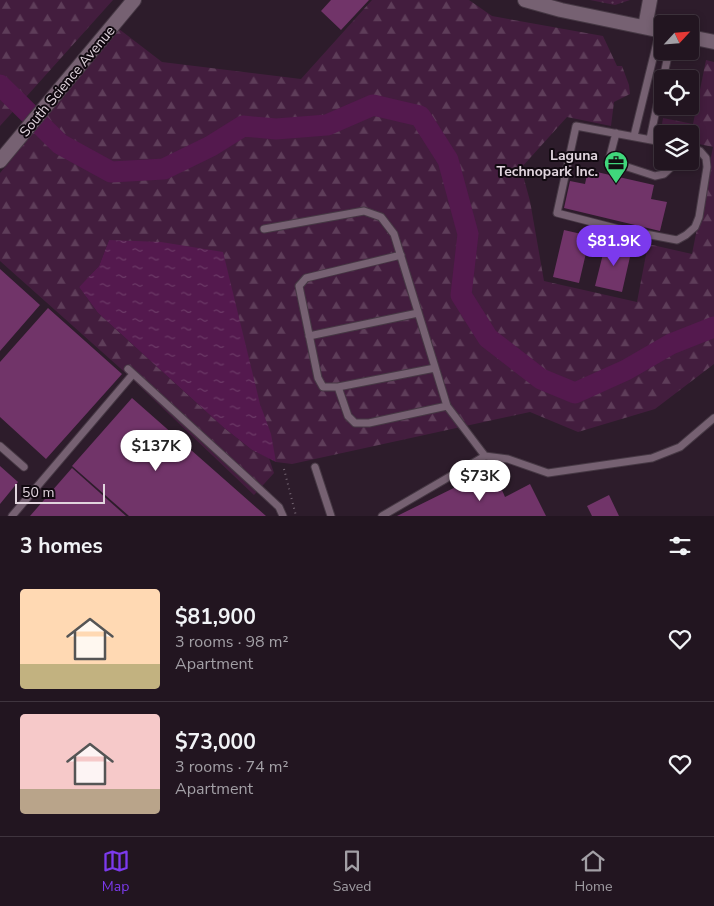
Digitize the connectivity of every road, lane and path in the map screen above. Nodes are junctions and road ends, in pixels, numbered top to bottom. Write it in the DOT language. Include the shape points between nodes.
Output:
graph roads {
  1 [pos="134,0"];
  2 [pos="524,0"];
  3 [pos="650,0"];
  4 [pos="645,27"];
  5 [pos="654,29"];
  6 [pos="699,39"];
  7 [pos="714,42"];
  8 [pos="654,58"];
  9 [pos="655,115"];
  10 [pos="616,132"];
  11 [pos="634,136"];
  12 [pos="650,139"];
  13 [pos="654,140"];
  14 [pos="699,151"];
  15 [pos="3,158"];
  16 [pos="668,170"];
  17 [pos="264,229"];
  18 [pos="401,255"];
  19 [pos="418,313"];
  20 [pos="309,336"];
  21 [pos="435,368"];
  22 [pos="338,388"];
  23 [pos="447,406"];
  24 [pos="714,418"];
  25 [pos="0,446"];
  26 [pos="485,456"];
  27 [pos="24,467"];
  28 [pos="316,467"];
  29 [pos="284,469"];
  30 [pos="12,516"];
  31 [pos="283,516"];
  32 [pos="296,516"];
  33 [pos="331,516"];
  34 [pos="382,516"];
  1 -- 15 [label="street, South Science Avenue"];
  2 -- 4 [label="street"];
  3 -- 4 [label="street"];
  4 -- 5 [label="street"];
  6 -- 7 [label="street"];
  8 -- 11 [label="lane"];
  9 -- 12 [label="lane"];
  10 -- 11 [label="lane"];
  10 -- 14 [label="lane" via="576,126 557,213 677,240 694,227 699,217 707,167 706,158"];
  10 -- 16 [label="lane" via="610,156 612,162 655,176"];
  11 -- 12 [label="lane"];
  12 -- 13 [label="lane"];
  17 -- 18 [label="lane" via="364,211 381,217 394,234"];
  18 -- 19 [label="lane"];
  18 -- 20 [label="lane" via="306,278 299,286"];
  19 -- 20 [label="lane"];
  19 -- 21 [label="lane"];
  20 -- 22 [label="lane" via="323,387"];
  21 -- 22 [label="lane"];
  21 -- 23 [label="lane"];
  22 -- 23 [label="lane" via="348,416 355,423 369,423"];
  23 -- 26 [label="lane"];
  24 -- 26 [label="lane" via="680,446 652,458 548,473 508,459"];
  25 -- 27 [label="lane"];
  26 -- 34 [label="lane"];
  28 -- 33 [label="lane"];
  29 -- 32 [label="path"];
  30 -- 31 [label="lane" via="130,372 279,507"];
}
